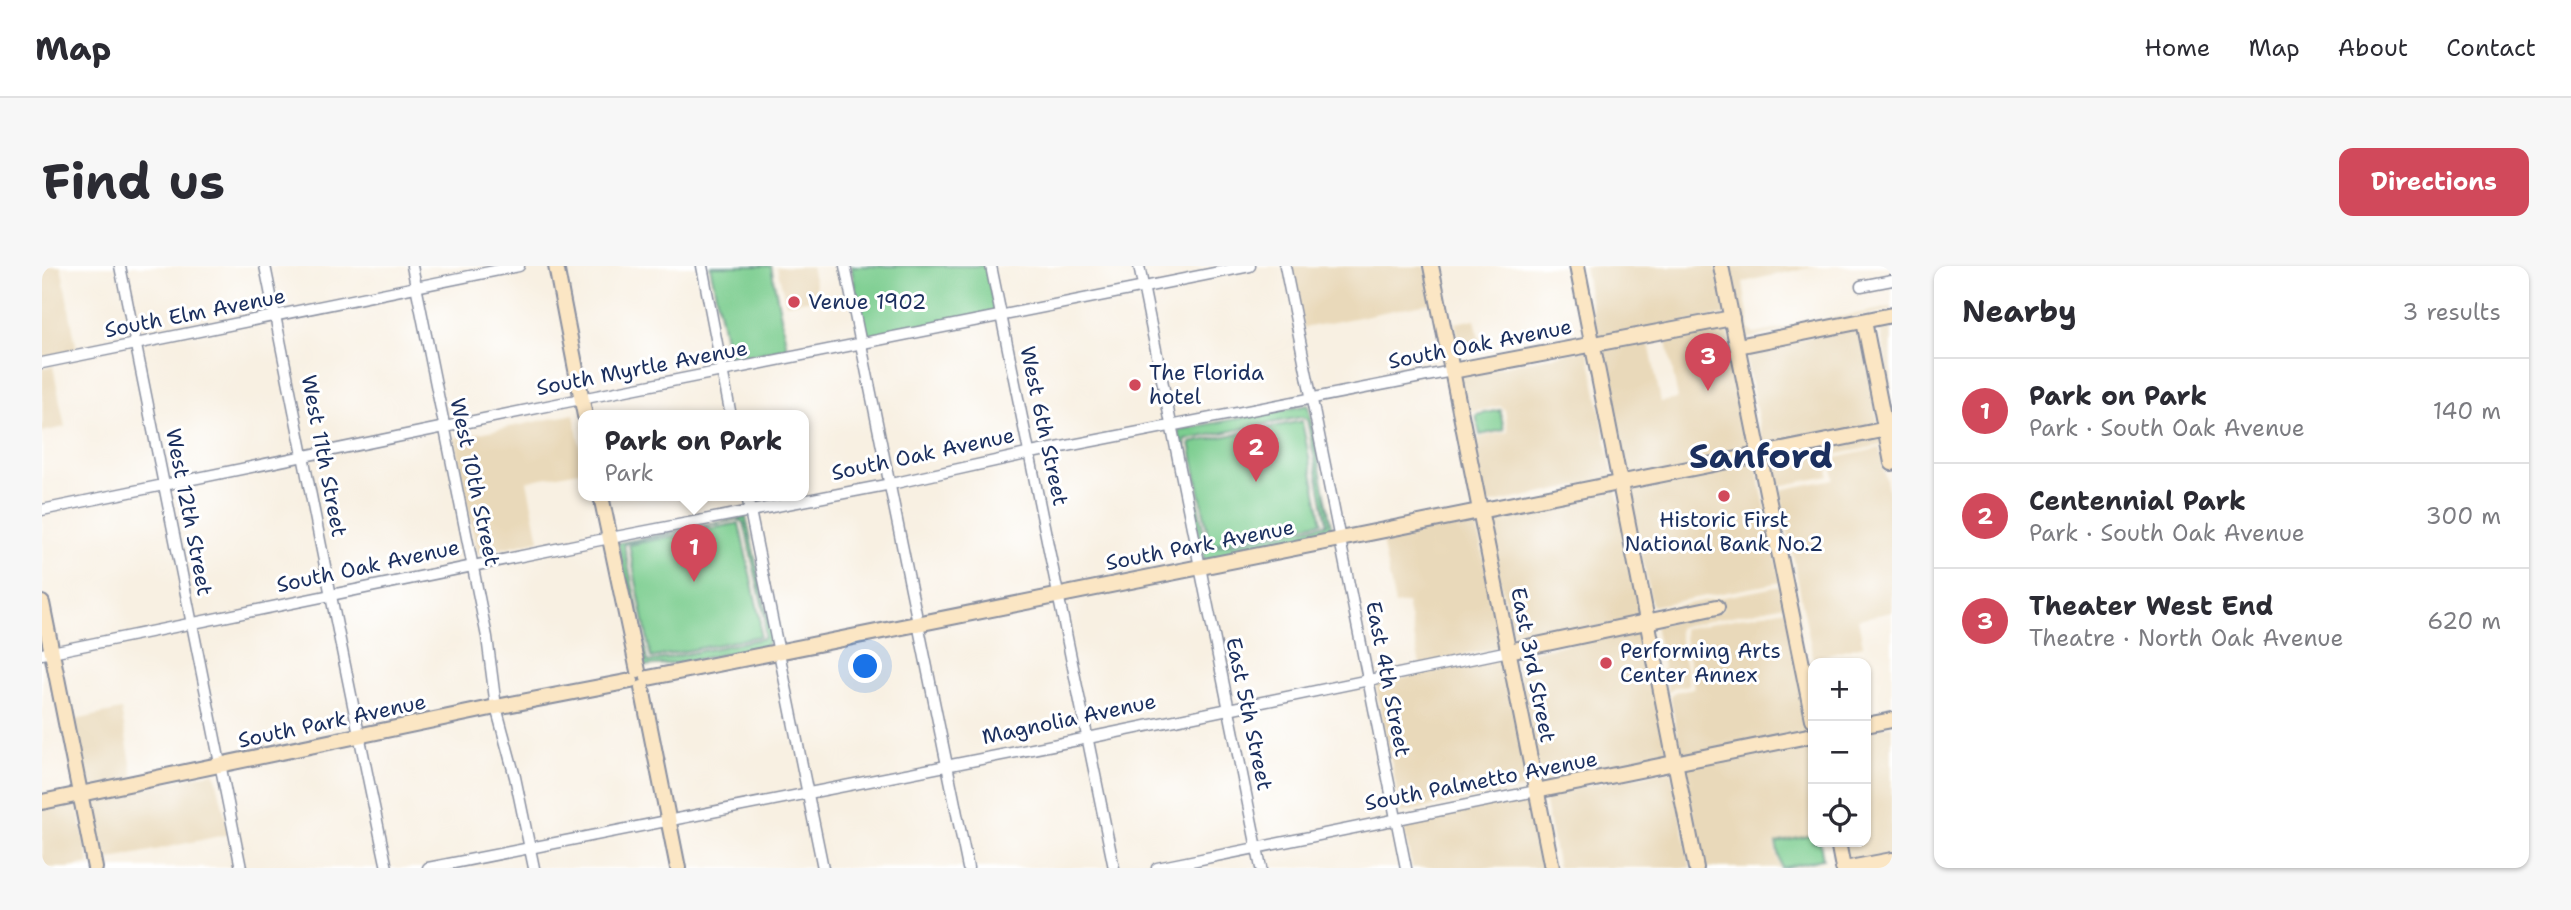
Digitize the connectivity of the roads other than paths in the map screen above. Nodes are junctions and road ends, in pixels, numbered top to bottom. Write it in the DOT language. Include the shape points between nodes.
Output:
graph roads {
  1 [pos="120,266"];
  2 [pos="265,266"];
  3 [pos="412,266"];
  4 [pos="520,266"];
  5 [pos="556,266"];
  6 [pos="702,266"];
  7 [pos="845,266"];
  8 [pos="991,266"];
  9 [pos="1139,266"];
  10 [pos="1250,266"];
  11 [pos="1285,266"];
  12 [pos="1431,266"];
  13 [pos="1577,266"];
  14 [pos="1721,266"];
  15 [pos="1892,280"];
  16 [pos="1861,286"];
  17 [pos="1143,288"];
  18 [pos="416,289"];
  19 [pos="1892,315"];
  20 [pos="1001,316"];
  21 [pos="275,317"];
  22 [pos="1732,318"];
  23 [pos="1864,321"];
  24 [pos="1592,343"];
  25 [pos="135,344"];
  26 [pos="860,344"];
  27 [pos="1738,346"];
  28 [pos="42,363"];
  29 [pos="1452,371"];
  30 [pos="722,372"];
  31 [pos="581,399"];
  32 [pos="1312,400"];
  33 [pos="584,410"];
  34 [pos="730,410"];
  35 [pos="1172,426"];
  36 [pos="443,428"];
  37 [pos="1889,429"];
  38 [pos="1031,453"];
  39 [pos="1760,454"];
  40 [pos="305,456"];
  41 [pos="1892,463"];
  42 [pos="1620,482"];
  43 [pos="164,484"];
  44 [pos="891,484"];
  45 [pos="809,500"];
  46 [pos="602,501"];
  47 [pos="748,501"];
  48 [pos="802,501"];
  49 [pos="42,510"];
  50 [pos="750,511"];
  51 [pos="1479,511"];
  52 [pos="610,538"];
  53 [pos="1339,539"];
  54 [pos="473,566"];
  55 [pos="1199,567"];
  56 [pos="332,595"];
  57 [pos="1058,595"];
  58 [pos="42,603"];
  59 [pos="1717,607"];
  60 [pos="918,622"];
  61 [pos="1648,622"];
  62 [pos="192,624"];
  63 [pos="1509,651"];
  64 [pos="779,652"];
  65 [pos="47,653"];
  66 [pos="640,680"];
  67 [pos="1369,680"];
  68 [pos="1808,694"];
  69 [pos="496,706"];
  70 [pos="1228,707"];
  71 [pos="1892,720"];
  72 [pos="1871,724"];
  73 [pos="1808,736"];
  74 [pos="358,737"];
  75 [pos="1088,738"];
  76 [pos="1676,764"];
  77 [pos="946,765"];
  78 [pos="220,766"];
  79 [pos="1536,791"];
  80 [pos="808,793"];
  81 [pos="81,795"];
  82 [pos="42,802"];
  83 [pos="668,819"];
  84 [pos="1396,819"];
  85 [pos="530,847"];
  86 [pos="1256,847"];
  87 [pos="1839,847"];
  88 [pos="1892,860"];
  89 [pos="95,868"];
  90 [pos="241,868"];
  91 [pos="387,868"];
  92 [pos="428,868"];
  93 [pos="534,868"];
  94 [pos="678,868"];
  95 [pos="823,868"];
  96 [pos="968,868"];
  97 [pos="1114,868"];
  98 [pos="1157,868"];
  99 [pos="1261,868"];
  100 [pos="1406,868"];
  101 [pos="1552,868"];
  102 [pos="1696,868"];
  103 [pos="1843,868"];
  104 [pos="1850,868"];
  1 -- 25 [label="street, West 12th Street"];
  2 -- 21 [label="street, West 11th Street"];
  3 -- 18 [label="street, West 10th Street"];
  4 -- 18 [label="street, South Elm Avenue"];
  5 -- 31 [label="street"];
  6 -- 30 [label="street"];
  7 -- 26 [label="street"];
  8 -- 20 [label="street, West 6th Street"];
  9 -- 17 [label="street, East 5th Street"];
  10 -- 17 [label="street, South Myrtle Avenue"];
  11 -- 32 [label="street, East 4th Street"];
  12 -- 29 [label="street, East 3rd Street"];
  13 -- 24 [label="street"];
  14 -- 22 [label="street"];
  15 -- 16 [label="street"];
  17 -- 20 [label="street, South Myrtle Avenue"];
  17 -- 35 [label="street, East 5th Street"];
  18 -- 21 [label="street, South Elm Avenue"];
  18 -- 36 [label="street, West 10th Street"];
  19 -- 23 [label="street"];
  20 -- 26 [label="street, South Myrtle Avenue"];
  20 -- 38 [label="street, West 6th Street"];
  21 -- 25 [label="street, South Elm Avenue"];
  21 -- 40 [label="street, West 11th Street"];
  22 -- 24 [label="street, South Oak Avenue"];
  22 -- 27 [label="street"];
  23 -- 27 [label="street"];
  23 -- 37 [label="street"];
  24 -- 29 [label="street, South Oak Avenue"];
  24 -- 42 [label="street"];
  25 -- 28 [label="street, South Elm Avenue"];
  25 -- 43 [label="street, West 12th Street"];
  26 -- 30 [label="street, South Myrtle Avenue"];
  26 -- 44 [label="street"];
  27 -- 39 [label="street"];
  29 -- 32 [label="street, South Oak Avenue"];
  29 -- 51 [label="street, East 3rd Street"];
  30 -- 31 [label="street, South Myrtle Avenue"];
  30 -- 34 [label="street"];
  31 -- 33 [label="street"];
  31 -- 36 [label="street, South Myrtle Avenue"];
  32 -- 35 [label="street, South Oak Avenue"];
  32 -- 53 [label="street, East 4th Street"];
  35 -- 38 [label="street, South Oak Avenue"];
  35 -- 55 [label="street, East 5th Street"];
  36 -- 40 [label="street, South Myrtle Avenue"];
  36 -- 54 [label="street, West 10th Street"];
  37 -- 39 [label="street, South Park Avenue"];
  37 -- 41 [label="street"];
  38 -- 44 [label="street, South Oak Avenue"];
  38 -- 57 [label="street, West 6th Street"];
  39 -- 42 [label="street, South Park Avenue"];
  39 -- 68 [label="street"];
  40 -- 43 [label="street, South Myrtle Avenue"];
  40 -- 56 [label="street, West 11th Street"];
  42 -- 51 [label="street, South Park Avenue"];
  42 -- 61 [label="street"];
  43 -- 49 [label="street, South Myrtle Avenue"];
  43 -- 62 [label="street, West 12th Street"];
  44 -- 45 [label="street, South Oak Avenue"];
  44 -- 60 [label="street"];
  46 -- 52 [label="street"];
  47 -- 50 [label="street"];
  48 -- 50 [label="street, South Oak Avenue"];
  50 -- 52 [label="street, South Oak Avenue"];
  50 -- 64 [label="street"];
  51 -- 53 [label="street, South Park Avenue"];
  51 -- 63 [label="street, East 3rd Street"];
  52 -- 54 [label="street, South Oak Avenue"];
  52 -- 66 [label="street"];
  53 -- 55 [label="street, South Park Avenue"];
  53 -- 67 [label="street, East 4th Street"];
  54 -- 56 [label="street, South Oak Avenue"];
  54 -- 69 [label="street, West 10th Street"];
  55 -- 57 [label="street, South Park Avenue"];
  55 -- 70 [label="street, East 5th Street"];
  56 -- 62 [label="street, South Oak Avenue"];
  56 -- 74 [label="street, West 11th Street"];
  57 -- 60 [label="street, South Park Avenue"];
  57 -- 75 [label="street, West 6th Street"];
  58 -- 65 [label="street"];
  59 -- 61 [label="street, Magnolia Avenue"];
  60 -- 64 [label="street, South Park Avenue"];
  60 -- 77 [label="street"];
  61 -- 63 [label="street, Magnolia Avenue"];
  61 -- 76 [label="street"];
  62 -- 65 [label="street, South Oak Avenue"];
  62 -- 78 [label="street, West 12th Street"];
  63 -- 67 [label="street, Magnolia Avenue"];
  63 -- 79 [label="street, East 3rd Street"];
  64 -- 66 [label="street, South Park Avenue"];
  64 -- 80 [label="street"];
  65 -- 81 [label="street"];
  66 -- 69 [label="street, South Park Avenue"];
  66 -- 83 [label="street"];
  67 -- 70 [label="street, Magnolia Avenue"];
  67 -- 84 [label="street, East 4th Street"];
  69 -- 74 [label="street, South Park Avenue"];
  69 -- 85 [label="street, West 10th Street"];
  70 -- 75 [label="street, Magnolia Avenue"];
  70 -- 86 [label="street, East 5th Street"];
  71 -- 72 [label="street"];
  73 -- 76 [label="street, South Palmetto Avenue"];
  74 -- 78 [label="street, South Park Avenue"];
  74 -- 91 [label="street, West 11th Street"];
  75 -- 77 [label="street, Magnolia Avenue"];
  75 -- 97 [label="street, West 6th Street"];
  76 -- 79 [label="street, South Palmetto Avenue"];
  76 -- 102 [label="street"];
  77 -- 80 [label="street, Magnolia Avenue"];
  77 -- 96 [label="street"];
  78 -- 81 [label="street, South Park Avenue"];
  78 -- 90 [label="street, West 12th Street"];
  79 -- 84 [label="street, South Palmetto Avenue"];
  79 -- 101 [label="street, East 3rd Street"];
  80 -- 83 [label="street, Magnolia Avenue"];
  80 -- 95 [label="street"];
  81 -- 82 [label="street, South Park Avenue"];
  81 -- 89 [label="street"];
  83 -- 85 [label="street, Magnolia Avenue"];
  83 -- 94 [label="street"];
  84 -- 86 [label="street, South Palmetto Avenue"];
  84 -- 100 [label="street, East 4th Street"];
  85 -- 92 [label="street, Magnolia Avenue"];
  85 -- 93 [label="street, West 10th Street"];
  86 -- 98 [label="street, South Palmetto Avenue"];
  86 -- 99 [label="street, East 5th Street"];
  87 -- 103 [label="street"];
  88 -- 104 [label="street"];
}
